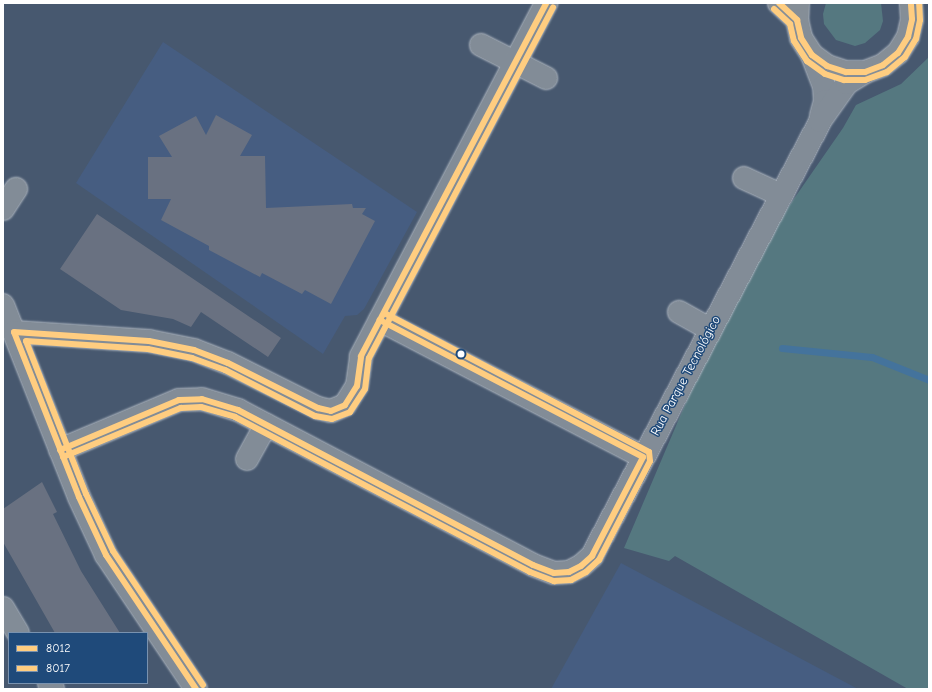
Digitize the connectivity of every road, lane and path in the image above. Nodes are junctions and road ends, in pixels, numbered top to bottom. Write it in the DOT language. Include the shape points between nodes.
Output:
graph roads {
  1 [pos="546,3"];
  2 [pos="779,3"];
  3 [pos="911,3"];
  4 [pos="797,11"];
  5 [pos="929,26"];
  6 [pos="908,37"];
  7 [pos="481,45"];
  8 [pos="812,54"];
  9 [pos="515,62"];
  10 [pos="865,72"];
  11 [pos="546,78"];
  12 [pos="820,121"];
  13 [pos="744,178"];
  14 [pos="16,189"];
  15 [pos="781,196"];
  16 [pos="3,209"];
  17 [pos="3,305"];
  18 [pos="679,312"];
  19 [pos="380,320"];
  20 [pos="710,329"];
  21 [pos="14,332"];
  22 [pos="266,425"];
  23 [pos="60,450"];
  24 [pos="643,457"];
  25 [pos="247,459"];
  26 [pos="3,608"];
  27 [pos="17,632"];
  28 [pos="196,689"];
  1 -- 9 [label="street"];
  2 -- 4 [label="main road"];
  3 -- 6 [label="main road" via="912,19"];
  4 -- 8 [label="main road" via="801,38"];
  5 -- 6 [label="main road"];
  6 -- 10 [label="main road" via="898,53 883,65"];
  7 -- 9 [label="street"];
  8 -- 10 [label="main road" via="827,66 846,72"];
  8 -- 12 [label="street, Rua Parque Tecnológico" via="824,86 825,101"];
  9 -- 11 [label="street"];
  9 -- 19 [label="street"];
  10 -- 12 [label="street, Rua Parque Tecnológico" via="847,83"];
  12 -- 15 [label="street, Rua Parque Tecnológico"];
  13 -- 15 [label="street"];
  14 -- 16 [label="street"];
  15 -- 20 [label="street, Rua Parque Tecnológico"];
  17 -- 21 [label="street"];
  18 -- 20 [label="street"];
  19 -- 21 [label="street" via="362,356 357,386 345,405 331,411 318,408 228,363 194,350 149,341"];
  19 -- 24 [label="street"];
  20 -- 24 [label="street, Rua Parque Tecnológico"];
  21 -- 23 [label="street"];
  22 -- 23 [label="street, Rua Parque Tecnológico" via="238,410 202,399 179,400"];
  22 -- 24 [label="street, Rua Parque Tecnológico" via="533,565 554,573 569,572 592,556"];
  22 -- 25 [label="street"];
  23 -- 28 [label="street" via="78,497 106,555"];
  26 -- 27 [label="street"];
}
